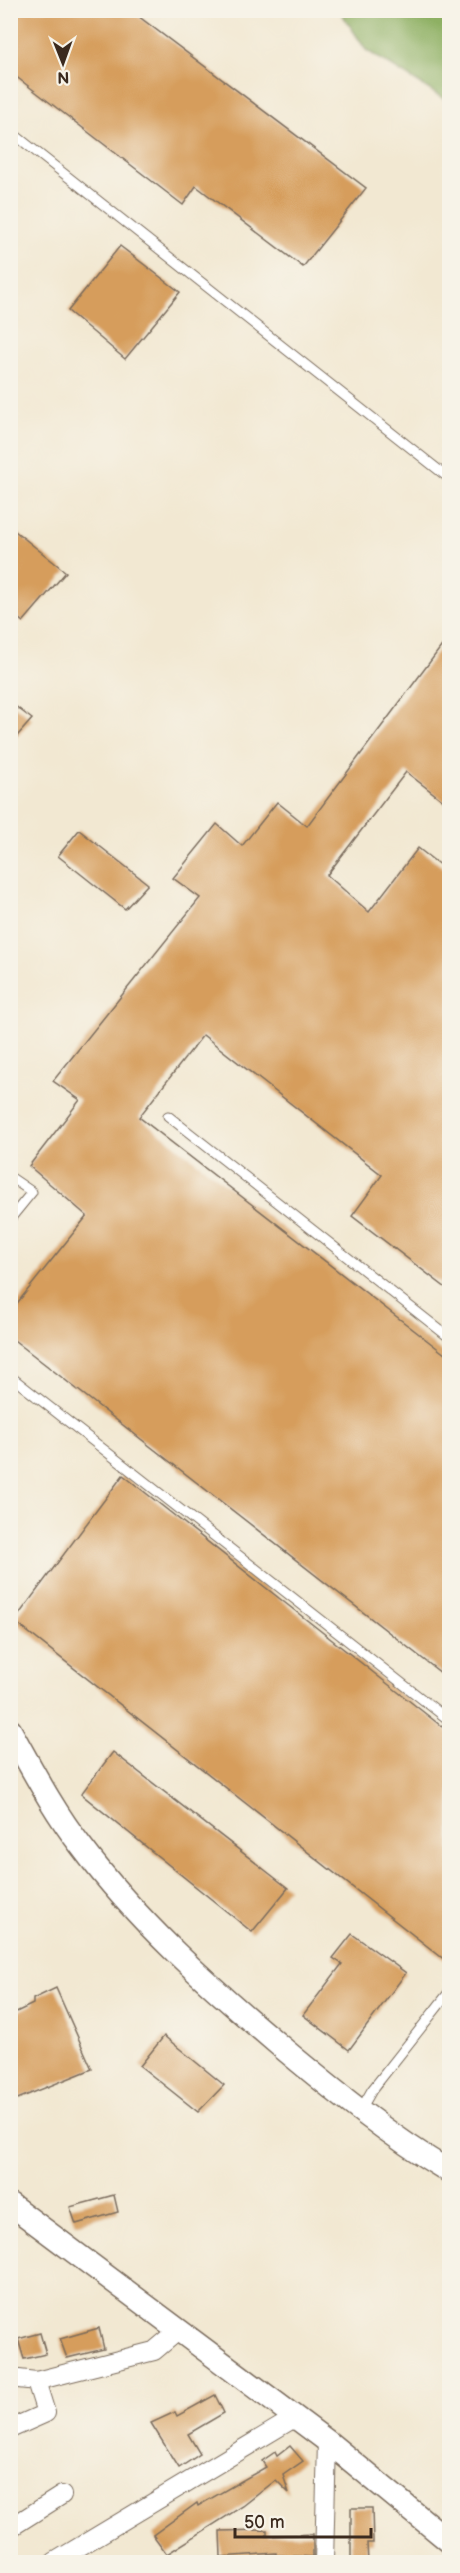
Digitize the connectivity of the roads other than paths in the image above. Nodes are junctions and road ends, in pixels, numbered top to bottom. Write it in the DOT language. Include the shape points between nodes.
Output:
graph roads {
  1 [pos="10,131"];
  2 [pos="450,479"];
  3 [pos="168,1116"];
  4 [pos="10,1177"];
  5 [pos="10,1219"];
  6 [pos="450,1338"];
  7 [pos="10,1376"];
  8 [pos="450,1721"];
  9 [pos="10,1730"];
  10 [pos="450,1991"];
  11 [pos="359,2113"];
  12 [pos="450,2172"];
  13 [pos="10,2204"];
  14 [pos="179,2330"];
  15 [pos="10,2378"];
  16 [pos="36,2382"];
  17 [pos="296,2418"];
  18 [pos="10,2429"];
  19 [pos="327,2441"];
  20 [pos="62,2495"];
  21 [pos="10,2528"];
  22 [pos="450,2541"];
  23 [pos="54,2562"];
  24 [pos="324,2562"];
  1 -- 2 [label="lane"];
  3 -- 6 [label="lane"];
  4 -- 5 [label="lane" via="32,1192"];
  7 -- 8 [label="lane"];
  9 -- 11 [label="street" via="80,1845 157,1937 213,1990"];
  10 -- 11 [label="lane" via="372,2090"];
  11 -- 12 [label="street"];
  13 -- 14 [label="street"];
  14 -- 16 [label="street" via="154,2351"];
  14 -- 17 [label="street"];
  15 -- 16 [label="street"];
  16 -- 18 [label="street" via="46,2413"];
  17 -- 19 [label="street"];
  17 -- 23 [label="street"];
  19 -- 22 [label="street"];
  19 -- 24 [label="street"];
  20 -- 21 [label="street"];
}
